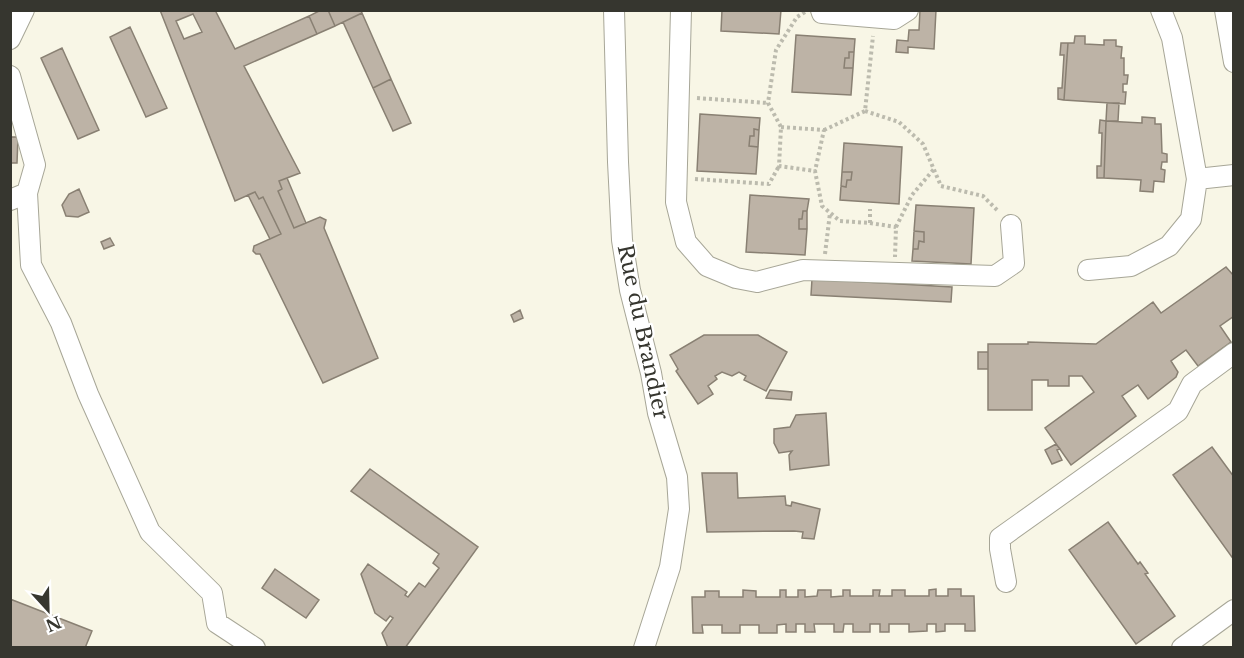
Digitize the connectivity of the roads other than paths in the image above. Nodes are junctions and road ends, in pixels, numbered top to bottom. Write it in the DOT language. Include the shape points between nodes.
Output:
graph roads {
  1 [pos="24,10"];
  2 [pos="614,10"];
  3 [pos="681,10"];
  4 [pos="820,10"];
  5 [pos="908,10"];
  6 [pos="1161,10"];
  7 [pos="1228,16"];
  8 [pos="10,39"];
  9 [pos="1233,62"];
  10 [pos="10,76"];
  11 [pos="1233,175"];
  12 [pos="1197,179"];
  13 [pos="19,196"];
  14 [pos="1011,225"];
  15 [pos="1088,270"];
  16 [pos="1233,353"];
  17 [pos="1006,582"];
  18 [pos="1233,610"];
  19 [pos="255,648"];
  20 [pos="644,648"];
  21 [pos="1182,648"];
  1 -- 8 [label="street"];
  2 -- 20 [label="street, Rue du Brandier" via="622,240 658,413 677,477 679,509 670,567"];
  3 -- 14 [label="street" via="676,202 686,242 708,266 757,282 803,270 995,276 1014,263"];
  4 -- 5 [label="street" via="894,19"];
  6 -- 12 [label="street" via="1172,38"];
  7 -- 9 [label="street"];
  10 -- 13 [label="street" via="35,165"];
  11 -- 12 [label="street"];
  12 -- 15 [label="street" via="1191,219 1169,246 1131,266"];
  13 -- 19 [label="street" via="31,265 61,323 150,532 212,593 217,622"];
  16 -- 17 [label="street" via="1192,384 1178,411 1000,538"];
  18 -- 21 [label="street"];
}
